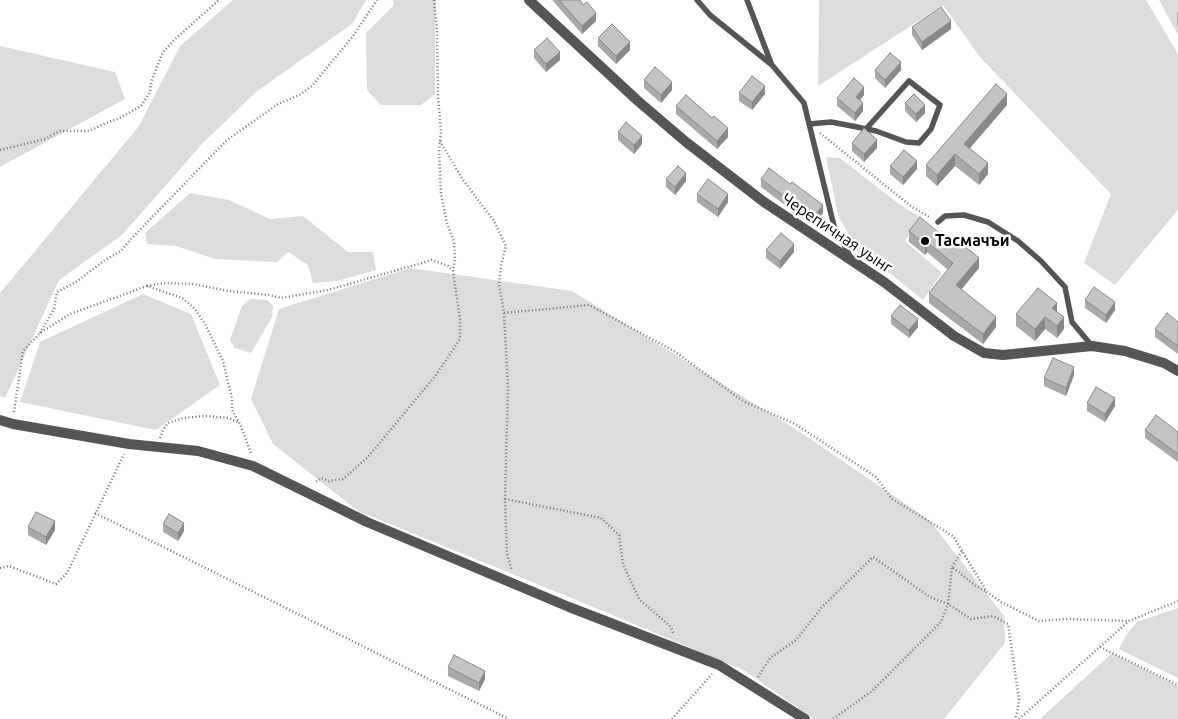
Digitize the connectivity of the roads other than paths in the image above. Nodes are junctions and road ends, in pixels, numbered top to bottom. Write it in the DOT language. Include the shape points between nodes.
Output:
graph roads {
  1 [pos="529,0"];
  2 [pos="697,0"];
  3 [pos="747,0"];
  4 [pos="772,65"];
  5 [pos="809,124"];
  6 [pos="866,129"];
  7 [pos="938,222"];
  8 [pos="855,264"];
  9 [pos="1092,346"];
  10 [pos="1178,371"];
  11 [pos="0,420"];
  12 [pos="805,719"];
  1 -- 8 [label="street, Черепичная уынг" via="686,142 764,202"];
  2 -- 4 [label="lane" via="710,15"];
  3 -- 4 [label="lane"];
  4 -- 5 [label="lane" via="804,103"];
  5 -- 6 [label="lane" via="830,122"];
  5 -- 8 [label="lane" via="834,226"];
  6 -- 6 [label="lane" via="919,143 931,128 940,105 909,81"];
  7 -- 9 [label="lane" via="945,216 964,215 988,222 1018,241 1065,287 1072,322"];
  8 -- 9 [label="street, Черепичная уынг" via="954,336 984,353 1003,356"];
  9 -- 10 [label="street, Черепичная уынг" via="1164,363"];
  11 -- 12 [label="street" via="129,444 198,450 252,466 367,522 719,665"];
}
